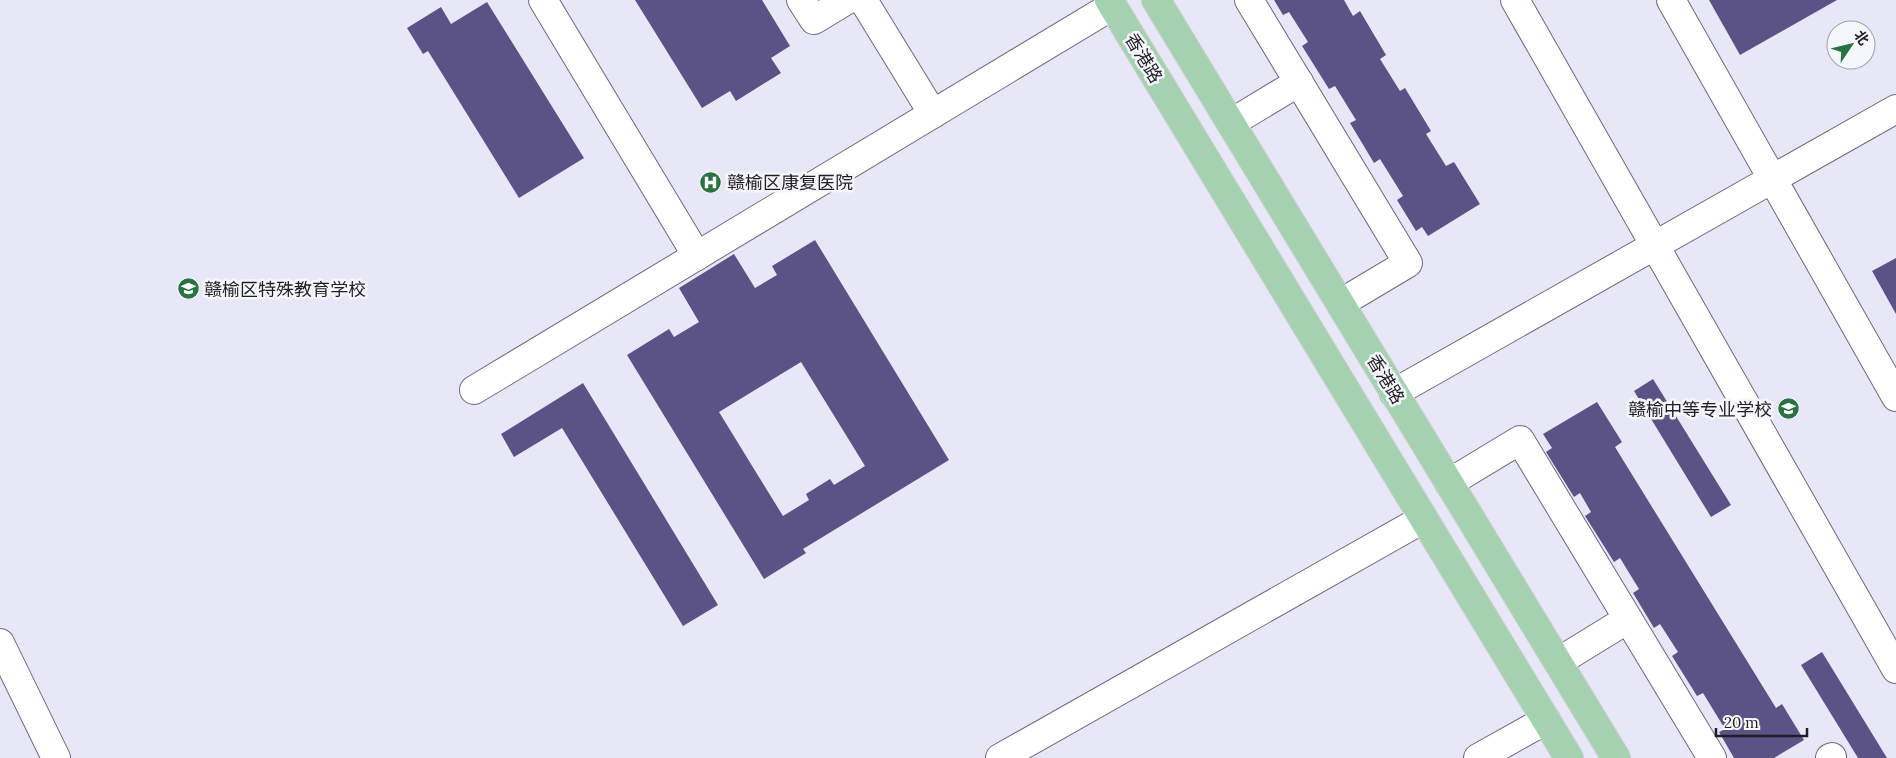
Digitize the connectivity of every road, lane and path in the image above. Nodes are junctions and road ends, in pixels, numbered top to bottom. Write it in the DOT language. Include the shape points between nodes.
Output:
graph roads {
  1 [pos="543,0"];
  2 [pos="801,0"];
  3 [pos="847,0"];
  4 [pos="862,0"];
  5 [pos="1156,0"];
  6 [pos="1249,0"];
  7 [pos="1515,0"];
  8 [pos="1671,0"];
  9 [pos="1111,3"];
  10 [pos="1299,82"];
  11 [pos="1896,109"];
  12 [pos="933,114"];
  13 [pos="1231,123"];
  14 [pos="1773,179"];
  15 [pos="1655,246"];
  16 [pos="697,256"];
  17 [pos="1340,304"];
  18 [pos="474,390"];
  19 [pos="1394,393"];
  20 [pos="1896,397"];
  21 [pos="1450,483"];
  22 [pos="1424,519"];
  23 [pos="1628,619"];
  24 [pos="0,643"];
  25 [pos="1558,662"];
  26 [pos="1896,669"];
  27 [pos="1546,720"];
  28 [pos="56,758"];
  29 [pos="1000,758"];
  30 [pos="1478,758"];
  31 [pos="1569,758"];
  32 [pos="1616,758"];
  33 [pos="1712,758"];
  1 -- 16 [label="street"];
  2 -- 3 [label="street" via="814,20"];
  4 -- 12 [label="street"];
  5 -- 13 [label="main road, 香港路"];
  6 -- 10 [label="street"];
  7 -- 15 [label="street"];
  8 -- 14 [label="street"];
  9 -- 12 [label="street"];
  9 -- 22 [label="main road, 香港路"];
  10 -- 13 [label="street"];
  10 -- 17 [label="street" via="1408,263"];
  11 -- 14 [label="street"];
  12 -- 16 [label="street"];
  13 -- 17 [label="main road, 香港路"];
  14 -- 15 [label="street"];
  14 -- 20 [label="street"];
  15 -- 19 [label="street"];
  15 -- 26 [label="street"];
  16 -- 18 [label="street"];
  17 -- 19 [label="main road, 香港路"];
  19 -- 21 [label="main road, 香港路"];
  21 -- 23 [label="street" via="1520,440"];
  21 -- 25 [label="main road, 香港路"];
  22 -- 27 [label="main road, 香港路"];
  22 -- 29 [label="street"];
  23 -- 25 [label="street"];
  23 -- 33 [label="street"];
  24 -- 28 [label="street"];
  25 -- 32 [label="main road, 香港路"];
  27 -- 30 [label="street"];
  27 -- 31 [label="main road, 香港路"];
}
